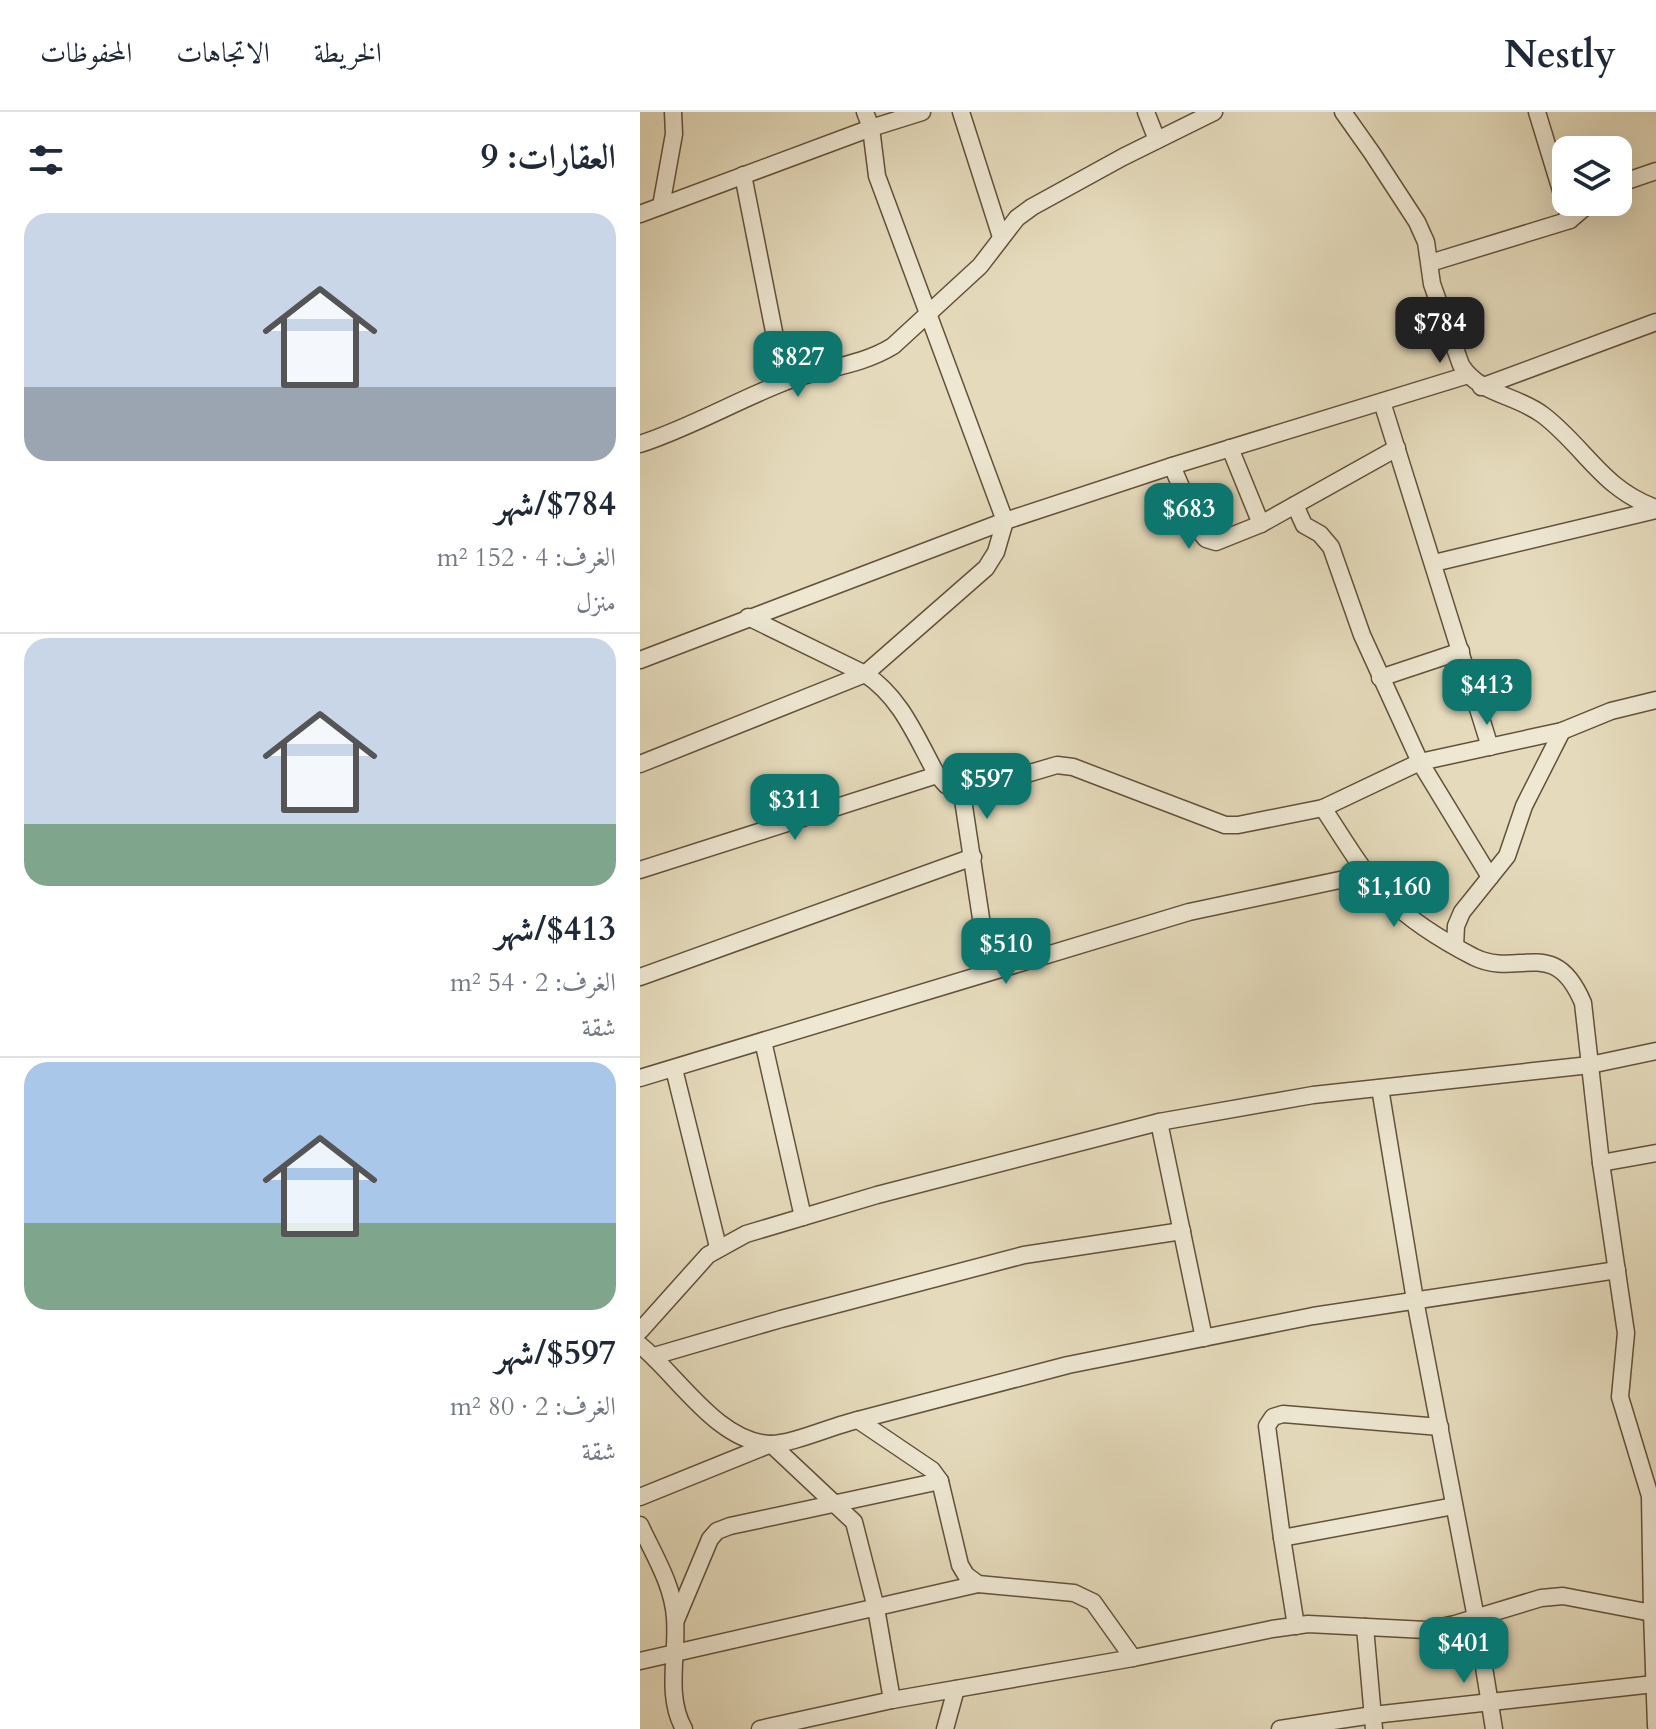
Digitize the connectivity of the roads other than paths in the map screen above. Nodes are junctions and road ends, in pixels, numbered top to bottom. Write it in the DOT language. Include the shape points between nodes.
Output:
graph roads {
  1 [pos="673,112"];
  2 [pos="922,112"];
  3 [pos="961,112"];
  4 [pos="1146,112"];
  5 [pos="1214,112"];
  6 [pos="1537,112"];
  7 [pos="1350,114"];
  8 [pos="868,120"];
  9 [pos="1157,140"];
  10 [pos="1656,171"];
  11 [pos="743,175"];
  12 [pos="1632,179"];
  13 [pos="661,206"];
  14 [pos="640,214"];
  15 [pos="1575,216"];
  16 [pos="1570,220"];
  17 [pos="1001,237"];
  18 [pos="1430,263"];
  19 [pos="930,313"];
  20 [pos="1656,322"];
  21 [pos="1475,381"];
  22 [pos="784,382"];
  23 [pos="1382,402"];
  24 [pos="640,444"];
  25 [pos="1230,448"];
  26 [pos="1397,448"];
  27 [pos="1172,466"];
  28 [pos="1295,505"];
  29 [pos="1656,509"];
  30 [pos="1005,521"];
  31 [pos="1261,524"];
  32 [pos="1434,563"];
  33 [pos="748,617"];
  34 [pos="1461,651"];
  35 [pos="640,660"];
  36 [pos="865,674"];
  37 [pos="1380,678"];
  38 [pos="1656,700"];
  39 [pos="1562,731"];
  40 [pos="1490,747"];
  41 [pos="1420,762"];
  42 [pos="640,764"];
  43 [pos="937,775"];
  44 [pos="962,793"];
  45 [pos="1323,808"];
  46 [pos="973,857"];
  47 [pos="640,870"];
  48 [pos="1368,874"];
  49 [pos="1490,877"];
  50 [pos="1455,946"];
  51 [pos="989,971"];
  52 [pos="640,977"];
  53 [pos="763,1041"];
  54 [pos="1656,1051"];
  55 [pos="1590,1065"];
  56 [pos="674,1069"];
  57 [pos="640,1078"];
  58 [pos="1380,1088"];
  59 [pos="1159,1122"];
  60 [pos="1656,1153"];
  61 [pos="1601,1163"];
  62 [pos="803,1217"];
  63 [pos="1182,1231"];
  64 [pos="718,1247"];
  65 [pos="1617,1270"];
  66 [pos="1415,1300"];
  67 [pos="640,1331"];
  68 [pos="1204,1338"];
  69 [pos="640,1345"];
  70 [pos="654,1356"];
  71 [pos="858,1420"];
  72 [pos="1440,1427"];
  73 [pos="771,1444"];
  74 [pos="940,1481"];
  75 [pos="640,1497"];
  76 [pos="836,1505"];
  77 [pos="1454,1506"];
  78 [pos="640,1525"];
  79 [pos="1282,1538"];
  80 [pos="978,1584"];
  81 [pos="876,1608"];
  82 [pos="1654,1611"];
  83 [pos="1476,1618"];
  84 [pos="676,1620"];
  85 [pos="1296,1626"];
  86 [pos="1365,1627"];
  87 [pos="674,1652"];
  88 [pos="1133,1658"];
  89 [pos="640,1661"];
  90 [pos="1654,1684"];
  91 [pos="956,1689"];
  92 [pos="892,1700"];
  93 [pos="1490,1702"];
  94 [pos="1374,1722"];
  95 [pos="1656,1726"];
  96 [pos="684,1729"];
  97 [pos="760,1729"];
  98 [pos="945,1729"];
  99 [pos="1280,1729"];
  100 [pos="1494,1729"];
  1 -- 13 [label="street"];
  2 -- 8 [label="street"];
  3 -- 17 [label="street"];
  4 -- 9 [label="street"];
  5 -- 9 [label="street"];
  6 -- 16 [label="street"];
  7 -- 18 [label="street" via="1417,222"];
  8 -- 11 [label="street"];
  8 -- 19 [label="street" via="877,176"];
  9 -- 17 [label="street" via="1032,207"];
  10 -- 12 [label="street"];
  11 -- 13 [label="street"];
  11 -- 22 [label="street"];
  13 -- 14 [label="street"];
  15 -- 16 [label="street"];
  16 -- 18 [label="street"];
  17 -- 19 [label="street" via="980,266"];
  18 -- 21 [label="street" via="1432,284 1461,365"];
  19 -- 22 [label="street" via="878,355"];
  19 -- 30 [label="street"];
  20 -- 21 [label="street"];
  21 -- 23 [label="street"];
  21 -- 29 [label="street" via="1546,417 1609,482"];
  22 -- 24 [label="street"];
  23 -- 25 [label="street"];
  23 -- 26 [label="street"];
  25 -- 27 [label="street"];
  25 -- 31 [label="street"];
  26 -- 28 [label="street"];
  26 -- 32 [label="street"];
  27 -- 30 [label="street"];
  27 -- 31 [label="street" via="1206,539 1216,542"];
  28 -- 31 [label="street"];
  28 -- 37 [label="street" via="1304,525 1331,547"];
  29 -- 32 [label="street"];
  30 -- 33 [label="street"];
  30 -- 36 [label="street" via="986,568"];
  32 -- 34 [label="street"];
  33 -- 35 [label="street"];
  33 -- 36 [label="street"];
  34 -- 37 [label="street"];
  34 -- 40 [label="street"];
  36 -- 42 [label="street"];
  36 -- 43 [label="street" via="896,700"];
  37 -- 41 [label="street"];
  38 -- 39 [label="street"];
  39 -- 40 [label="street"];
  39 -- 49 [label="street" via="1524,806 1507,856"];
  40 -- 41 [label="street"];
  41 -- 45 [label="street"];
  41 -- 49 [label="street"];
  43 -- 44 [label="street"];
  43 -- 47 [label="street"];
  44 -- 45 [label="street" via="1057,765 1093,773 1225,825"];
  44 -- 46 [label="street"];
  45 -- 48 [label="street"];
  46 -- 51 [label="street"];
  46 -- 52 [label="street"];
  48 -- 50 [label="street" via="1399,908"];
  48 -- 51 [label="street" via="1189,912"];
  49 -- 50 [label="street" via="1462,912"];
  50 -- 55 [label="street" via="1478,959 1550,964 1565,972 1583,1003"];
  51 -- 53 [label="street"];
  53 -- 56 [label="street"];
  53 -- 62 [label="street"];
  54 -- 55 [label="street"];
  55 -- 58 [label="street"];
  55 -- 61 [label="street"];
  56 -- 57 [label="street"];
  56 -- 64 [label="street"];
  58 -- 59 [label="street"];
  58 -- 66 [label="street"];
  59 -- 62 [label="street"];
  59 -- 63 [label="street"];
  60 -- 61 [label="street"];
  61 -- 65 [label="street"];
  62 -- 64 [label="street"];
  63 -- 68 [label="street"];
  63 -- 70 [label="street" via="1024,1255"];
  64 -- 67 [label="street"];
  65 -- 66 [label="street"];
  65 -- 82 [label="street" via="1626,1333 1620,1397 1650,1496"];
  66 -- 68 [label="street"];
  66 -- 72 [label="street"];
  68 -- 71 [label="street" via="1068,1365"];
  69 -- 70 [label="street"];
  70 -- 73 [label="street" via="712,1417 732,1432"];
  71 -- 73 [label="street"];
  71 -- 74 [label="street" via="932,1470"];
  72 -- 77 [label="street"];
  72 -- 79 [label="street" via="1273,1417 1267,1426"];
  73 -- 75 [label="street"];
  73 -- 76 [label="street"];
  74 -- 76 [label="street"];
  74 -- 80 [label="street" via="960,1565"];
  76 -- 81 [label="street" via="854,1522"];
  76 -- 84 [label="street" via="717,1531"];
  77 -- 79 [label="street"];
  77 -- 83 [label="street"];
  78 -- 84 [label="street" via="668,1584"];
  79 -- 85 [label="street"];
  80 -- 81 [label="street"];
  80 -- 88 [label="street" via="1086,1597"];
  81 -- 87 [label="street"];
  81 -- 92 [label="street"];
  82 -- 83 [label="street" via="1563,1596"];
  82 -- 90 [label="street"];
  83 -- 86 [label="street" via="1426,1630"];
  83 -- 93 [label="street"];
  84 -- 87 [label="street"];
  85 -- 86 [label="street"];
  85 -- 88 [label="street"];
  86 -- 94 [label="street"];
  87 -- 89 [label="street"];
  87 -- 96 [label="street" via="674,1700"];
  88 -- 91 [label="street"];
  90 -- 93 [label="street"];
  90 -- 95 [label="street"];
  91 -- 92 [label="street"];
  91 -- 98 [label="street"];
  92 -- 97 [label="street"];
  93 -- 94 [label="street"];
  93 -- 100 [label="street"];
  94 -- 99 [label="street"];
}
